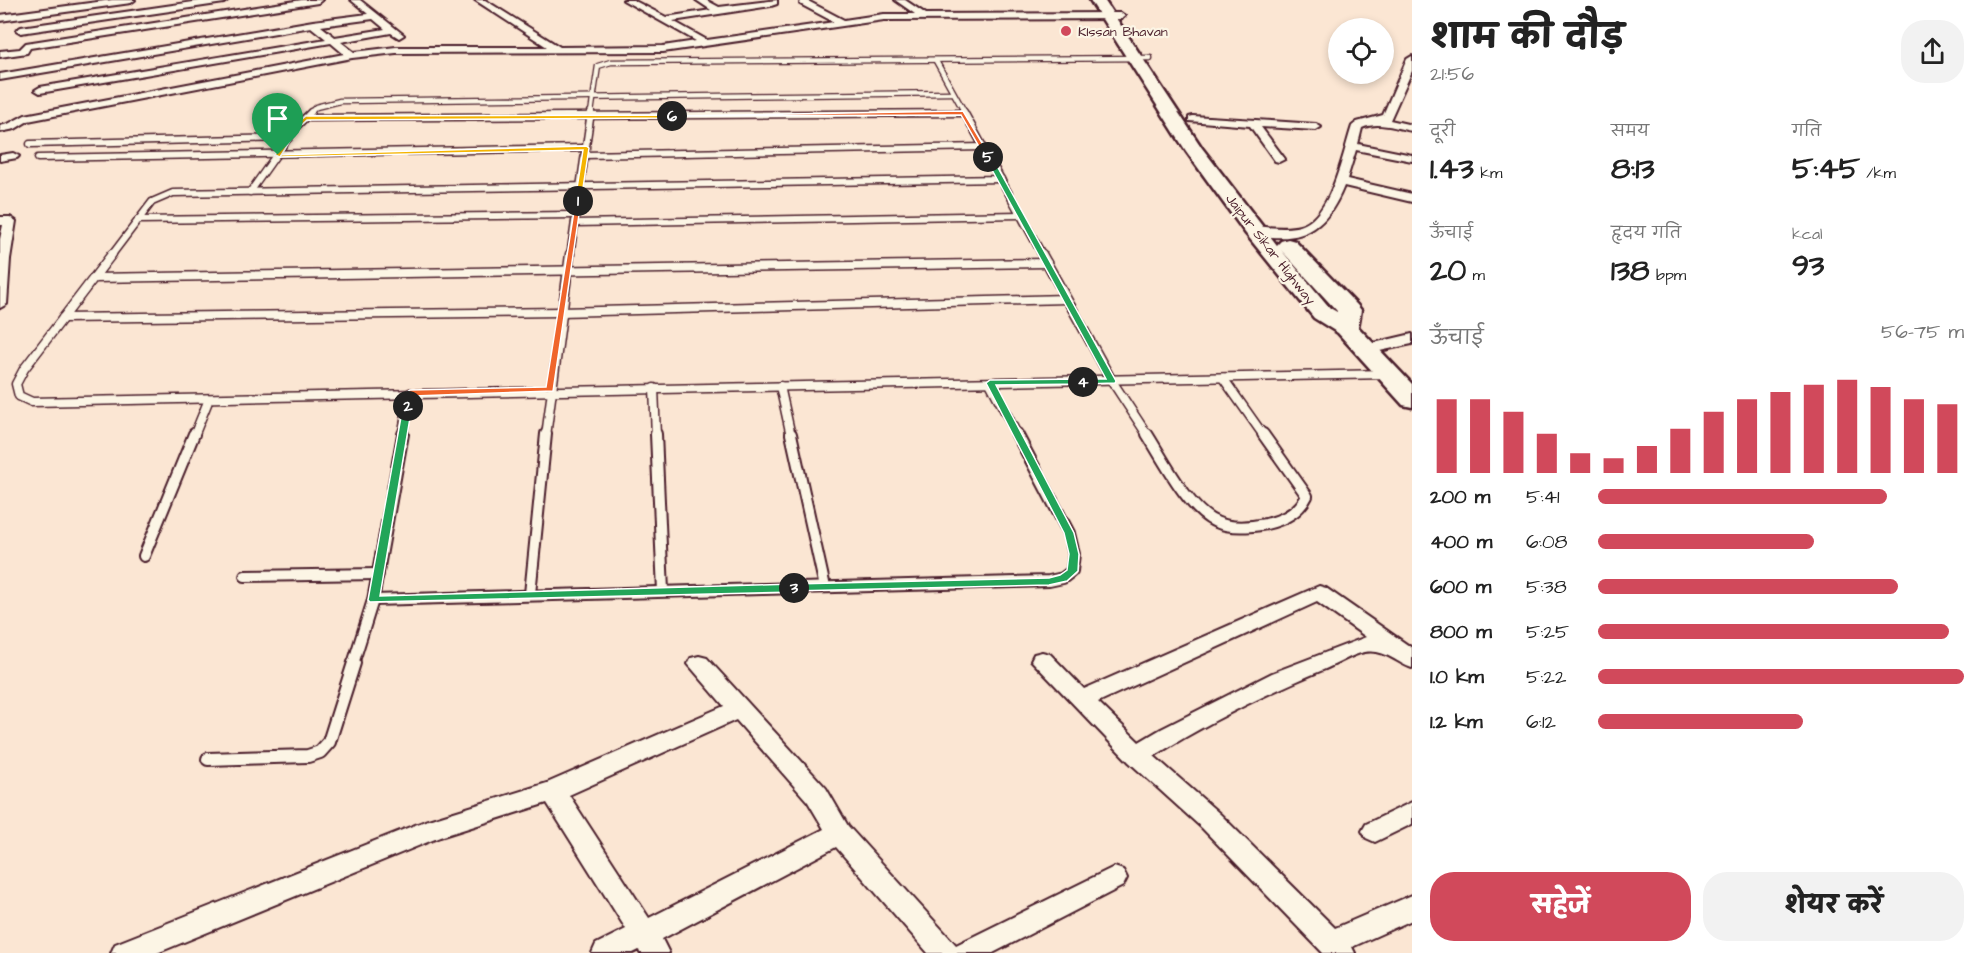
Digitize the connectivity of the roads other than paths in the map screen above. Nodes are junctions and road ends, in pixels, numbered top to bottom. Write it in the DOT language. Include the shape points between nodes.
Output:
graph roads {
  1 [pos="131,0"];
  2 [pos="141,0"];
  3 [pos="224,0"];
  4 [pos="258,0"];
  5 [pos="318,0"];
  6 [pos="355,0"];
  7 [pos="479,0"];
  8 [pos="627,0"];
  9 [pos="700,0"];
  10 [pos="773,0"];
  11 [pos="899,0"];
  12 [pos="803,2"];
  13 [pos="78,4"];
  14 [pos="266,8"];
  15 [pos="1109,8"];
  16 [pos="717,10"];
  17 [pos="145,12"];
  18 [pos="15,16"];
  19 [pos="375,16"];
  20 [pos="923,16"];
  21 [pos="0,18"];
  22 [pos="666,20"];
  23 [pos="88,21"];
  24 [pos="843,23"];
  25 [pos="313,24"];
  26 [pos="158,26"];
  27 [pos="21,30"];
  28 [pos="393,30"];
  29 [pos="253,34"];
  30 [pos="98,36"];
  31 [pos="332,40"];
  32 [pos="190,41"];
  33 [pos="708,44"];
  34 [pos="26,46"];
  35 [pos="414,48"];
  36 [pos="556,48"];
  37 [pos="269,50"];
  38 [pos="0,54"];
  39 [pos="131,54"];
  40 [pos="352,56"];
  41 [pos="1143,58"];
  42 [pos="1412,59"];
  43 [pos="206,61"];
  44 [pos="936,61"];
  45 [pos="62,66"];
  46 [pos="287,68"];
  47 [pos="144,72"];
  48 [pos="1408,76"];
  49 [pos="0,77"];
  50 [pos="221,80"];
  51 [pos="40,90"];
  52 [pos="160,92"];
  53 [pos="952,93"];
  54 [pos="76,96"];
  55 [pos="594,96"];
  56 [pos="963,113"];
  57 [pos="591,117"];
  58 [pos="306,118"];
  59 [pos="1194,118"];
  60 [pos="1379,121"];
  61 [pos="1253,123"];
  62 [pos="1316,127"];
  63 [pos="1412,128"];
  64 [pos="0,129"];
  65 [pos="289,138"];
  66 [pos="30,144"];
  67 [pos="1351,146"];
  68 [pos="983,147"];
  69 [pos="1214,147"];
  70 [pos="586,151"];
  71 [pos="278,155"];
  72 [pos="13,156"];
  73 [pos="0,158"];
  74 [pos="38,158"];
  75 [pos="1412,158"];
  76 [pos="1279,159"];
  77 [pos="1000,179"];
  78 [pos="1339,181"];
  79 [pos="580,188"];
  80 [pos="250,192"];
  81 [pos="1412,198"];
  82 [pos="1263,212"];
  83 [pos="576,215"];
  84 [pos="1020,215"];
  85 [pos="138,220"];
  86 [pos="0,221"];
  87 [pos="575,223"];
  88 [pos="1253,230"];
  89 [pos="1277,231"];
  90 [pos="2,259"];
  91 [pos="1047,263"];
  92 [pos="568,271"];
  93 [pos="94,278"];
  94 [pos="1066,299"];
  95 [pos="0,303"];
  96 [pos="561,312"];
  97 [pos="63,318"];
  98 [pos="1346,328"];
  99 [pos="1412,339"];
  100 [pos="1366,349"];
  101 [pos="1389,374"];
  102 [pos="1223,378"];
  103 [pos="1112,381"];
  104 [pos="990,383"];
  105 [pos="780,386"];
  106 [pos="654,388"];
  107 [pos="550,390"];
  108 [pos="410,393"];
  109 [pos="209,399"];
  110 [pos="1412,399"];
  111 [pos="144,556"];
  112 [pos="378,574"];
  113 [pos="245,576"];
  114 [pos="825,587"];
  115 [pos="663,591"];
  116 [pos="530,594"];
  117 [pos="374,600"];
  118 [pos="1405,654"];
  119 [pos="1042,660"];
  120 [pos="699,664"];
  121 [pos="1082,699"];
  122 [pos="740,709"];
  123 [pos="1137,755"];
  124 [pos="208,759"];
  125 [pos="553,792"];
  126 [pos="1412,812"];
  127 [pos="1375,831"];
  128 [pos="838,833"];
  129 [pos="1114,878"];
  130 [pos="1412,907"];
  131 [pos="650,944"];
  132 [pos="1336,948"];
  133 [pos="142,950"];
  134 [pos="606,953"];
  135 [pos="946,953"];
  136 [pos="966,953"];
  1 -- 13 [label="street"];
  2 -- 17 [label="street"];
  3 -- 17 [label="street"];
  4 -- 14 [label="street"];
  5 -- 14 [label="street"];
  6 -- 19 [label="street"];
  7 -- 36 [label="street"];
  8 -- 22 [label="street"];
  9 -- 16 [label="street"];
  10 -- 16 [label="street"];
  11 -- 20 [label="street"];
  12 -- 24 [label="street"];
  13 -- 18 [label="street"];
  13 -- 23 [label="street"];
  14 -- 26 [label="street"];
  15 -- 20 [label="street"];
  15 -- 41 [label="main road, Jaipur Sikar Highway"];
  16 -- 22 [label="street"];
  17 -- 23 [label="street"];
  17 -- 26 [label="street"];
  18 -- 21 [label="street"];
  18 -- 27 [label="street"];
  19 -- 25 [label="street"];
  19 -- 28 [label="street"];
  20 -- 24 [label="street"];
  22 -- 33 [label="street"];
  23 -- 27 [label="street"];
  23 -- 30 [label="street"];
  24 -- 33 [label="street"];
  25 -- 29 [label="street"];
  25 -- 31 [label="street"];
  26 -- 30 [label="street"];
  27 -- 34 [label="street"];
  28 -- 31 [label="street"];
  28 -- 35 [label="street"];
  29 -- 32 [label="street"];
  29 -- 37 [label="street"];
  30 -- 34 [label="street"];
  31 -- 37 [label="street"];
  31 -- 40 [label="street"];
  32 -- 39 [label="street"];
  32 -- 43 [label="street"];
  33 -- 36 [label="street" via="653,49"];
  34 -- 38 [label="street" via="24,51"];
  35 -- 36 [label="street"];
  35 -- 40 [label="street"];
  37 -- 43 [label="street"];
  37 -- 46 [label="street"];
  39 -- 45 [label="street"];
  39 -- 47 [label="street"];
  40 -- 46 [label="street"];
  41 -- 44 [label="lane"];
  41 -- 59 [label="main road, Jaipur Sikar Highway"];
  41 -- 88 [label="main road, Jaipur Sikar Highway" via="1195,151"];
  42 -- 48 [label="street"];
  43 -- 47 [label="street"];
  43 -- 50 [label="street"];
  44 -- 53 [label="lane"];
  44 -- 55 [label="lane" via="611,62 598,66"];
  45 -- 49 [label="street"];
  45 -- 54 [label="street"];
  46 -- 50 [label="street"];
  47 -- 52 [label="street"];
  47 -- 54 [label="street"];
  48 -- 60 [label="street" via="1400,100 1388,117"];
  50 -- 52 [label="street"];
  51 -- 54 [label="street"];
  52 -- 54 [label="street"];
  53 -- 55 [label="lane"];
  53 -- 56 [label="lane"];
  54 -- 64 [label="street"];
  55 -- 57 [label="lane"];
  55 -- 58 [label="lane" via="360,99 316,107"];
  56 -- 57 [label="lane"];
  56 -- 68 [label="lane"];
  57 -- 58 [label="lane"];
  57 -- 70 [label="lane"];
  58 -- 65 [label="lane"];
  59 -- 61 [label="street"];
  59 -- 69 [label="main road, Jaipur Sikar Highway"];
  60 -- 63 [label="street"];
  60 -- 67 [label="street" via="1358,126"];
  61 -- 62 [label="street"];
  61 -- 76 [label="street"];
  65 -- 66 [label="lane"];
  65 -- 71 [label="lane"];
  67 -- 75 [label="street"];
  67 -- 78 [label="street"];
  68 -- 70 [label="lane"];
  68 -- 77 [label="lane"];
  70 -- 71 [label="lane"];
  70 -- 79 [label="lane"];
  71 -- 74 [label="lane"];
  71 -- 80 [label="lane"];
  72 -- 73 [label="street"];
  77 -- 79 [label="lane"];
  77 -- 84 [label="lane"];
  78 -- 81 [label="street"];
  78 -- 89 [label="street" via="1318,221 1302,230"];
  79 -- 80 [label="lane"];
  79 -- 83 [label="lane"];
  80 -- 85 [label="lane" via="173,193 152,202"];
  82 -- 89 [label="main road, Jaipur Sikar Highway"];
  83 -- 85 [label="lane"];
  83 -- 87 [label="lane"];
  84 -- 87 [label="lane"];
  84 -- 91 [label="lane"];
  85 -- 93 [label="lane"];
  86 -- 90 [label="street" via="10,221"];
  87 -- 92 [label="lane"];
  88 -- 89 [label="street"];
  88 -- 98 [label="main road, Jaipur Sikar Highway" via="1322,313"];
  89 -- 98 [label="main road, Jaipur Sikar Highway" via="1349,310"];
  90 -- 95 [label="street"];
  91 -- 92 [label="lane"];
  91 -- 94 [label="lane"];
  92 -- 93 [label="lane"];
  92 -- 96 [label="lane"];
  93 -- 97 [label="lane"];
  94 -- 96 [label="lane"];
  94 -- 103 [label="lane"];
  96 -- 97 [label="lane"];
  96 -- 107 [label="lane"];
  97 -- 109 [label="lane" via="24,369 16,384 19,396 32,402"];
  98 -- 100 [label="main road"];
  99 -- 100 [label="street"];
  100 -- 101 [label="main road"];
  101 -- 102 [label="lane"];
  101 -- 110 [label="main road"];
  102 -- 103 [label="lane"];
  102 -- 103 [label="lane" via="1306,496 1305,505 1294,514 1245,527 1221,525 1206,517 1194,505"];
  103 -- 104 [label="lane"];
  104 -- 105 [label="lane"];
  104 -- 114 [label="lane" via="1069,533 1074,554 1072,571 1049,581"];
  105 -- 106 [label="lane"];
  105 -- 114 [label="lane"];
  106 -- 107 [label="lane"];
  106 -- 115 [label="lane"];
  107 -- 108 [label="lane"];
  107 -- 116 [label="lane"];
  108 -- 109 [label="lane"];
  108 -- 112 [label="lane"];
  109 -- 111 [label="lane"];
  112 -- 113 [label="lane"];
  112 -- 117 [label="lane"];
  114 -- 115 [label="lane"];
  115 -- 116 [label="lane"];
  116 -- 117 [label="lane"];
  117 -- 124 [label="lane" via="330,742 320,752 308,756"];
  118 -- 121 [label="street" via="1319,593"];
  118 -- 123 [label="street" via="1364,644 1280,679"];
  119 -- 121 [label="street"];
  120 -- 122 [label="street"];
  121 -- 123 [label="street"];
  122 -- 125 [label="street"];
  122 -- 128 [label="street" via="817,795"];
  123 -- 132 [label="street" via="1211,821"];
  125 -- 131 [label="street"];
  125 -- 133 [label="street" via="434,828"];
  126 -- 127 [label="street"];
  128 -- 131 [label="street"];
  128 -- 135 [label="street"];
  129 -- 136 [label="street"];
  130 -- 132 [label="street"];
  131 -- 134 [label="street"];
}
